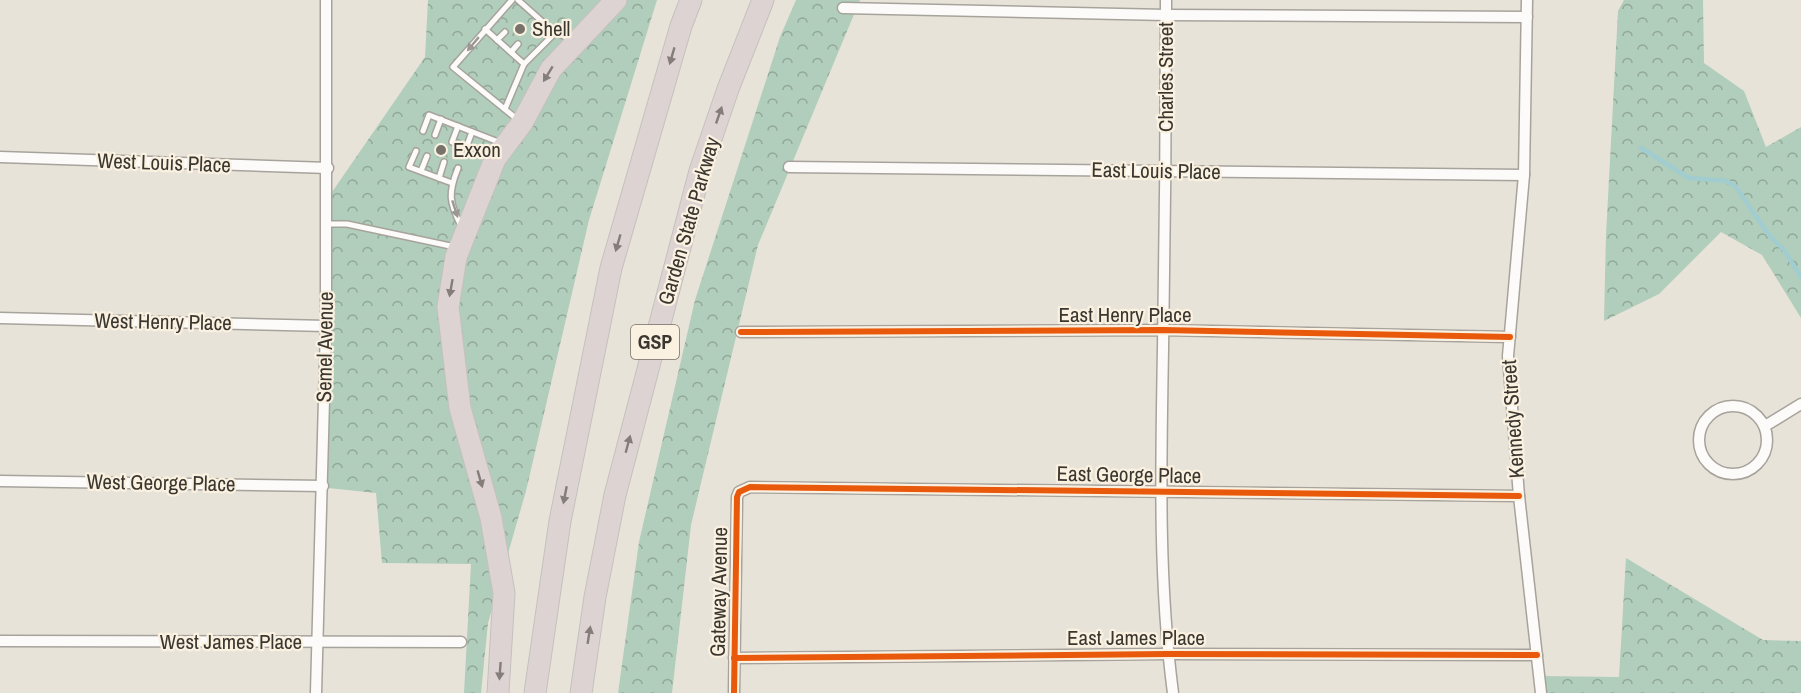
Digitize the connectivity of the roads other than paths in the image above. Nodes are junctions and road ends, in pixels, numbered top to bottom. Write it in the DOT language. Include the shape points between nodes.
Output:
graph roads {
  1 [pos="326,0"];
  2 [pos="512,0"];
  3 [pos="518,0"];
  4 [pos="616,0"];
  5 [pos="691,0"];
  6 [pos="763,0"];
  7 [pos="1166,0"];
  8 [pos="1527,0"];
  9 [pos="843,9"];
  10 [pos="1166,15"];
  11 [pos="1527,17"];
  12 [pos="540,20"];
  13 [pos="536,25"];
  14 [pos="485,29"];
  15 [pos="504,32"];
  16 [pos="555,33"];
  17 [pos="497,40"];
  18 [pos="577,40"];
  19 [pos="518,44"];
  20 [pos="511,52"];
  21 [pos="524,64"];
  22 [pos="505,109"];
  23 [pos="441,119"];
  24 [pos="522,123"];
  25 [pos="458,126"];
  26 [pos="423,131"];
  27 [pos="472,132"];
  28 [pos="435,135"];
  29 [pos="452,142"];
  30 [pos="505,145"];
  31 [pos="466,148"];
  32 [pos="416,151"];
  33 [pos="427,156"];
  34 [pos="0,157"];
  35 [pos="444,162"];
  36 [pos="789,167"];
  37 [pos="328,168"];
  38 [pos="458,168"];
  39 [pos="421,171"];
  40 [pos="1167,171"];
  41 [pos="1524,175"];
  42 [pos="438,178"];
  43 [pos="452,183"];
  44 [pos="327,224"];
  45 [pos="463,241"];
  46 [pos="0,318"];
  47 [pos="326,326"];
  48 [pos="1163,330"];
  49 [pos="741,332"];
  50 [pos="1510,337"];
  51 [pos="1801,404"];
  52 [pos="1765,426"];
  53 [pos="0,481"];
  54 [pos="323,486"];
  55 [pos="1161,491"];
  56 [pos="740,492"];
  57 [pos="1519,496"];
  58 [pos="0,642"];
  59 [pos="461,642"];
  60 [pos="317,643"];
  61 [pos="1168,654"];
  62 [pos="1537,655"];
  63 [pos="734,658"];
  64 [pos="316,693"];
  65 [pos="498,693"];
  66 [pos="535,693"];
  67 [pos="581,693"];
  68 [pos="734,693"];
  69 [pos="1173,693"];
  70 [pos="1541,693"];
  1 -- 37 [label="street, Semel Avenue"];
  2 -- 14 [label="lane"];
  3 -- 12 [label="lane"];
  4 -- 18 [label="highway"];
  5 -- 66 [label="highway, GSP, one-way" via="611,268 560,522"];
  67 -- 6 [label="highway, Garden State Parkway / GSP, one-way" via="615,495 700,171"];
  7 -- 10 [label="street, Charles Street"];
  8 -- 11 [label="street, Kennedy Street"];
  9 -- 10 [label="street"];
  10 -- 11 [label="street"];
  10 -- 40 [label="street, Charles Street"];
  11 -- 41 [label="street, Kennedy Street"];
  12 -- 13 [label="lane"];
  12 -- 16 [label="lane"];
  14 -- 17 [label="lane"];
  14 -- 22 [label="lane, one-way" via="453,67"];
  15 -- 17 [label="lane"];
  16 -- 18 [label="lane"];
  16 -- 21 [label="lane"];
  17 -- 20 [label="lane"];
  18 -- 24 [label="highway, one-way" via="550,69"];
  19 -- 20 [label="lane"];
  20 -- 21 [label="lane"];
  21 -- 22 [label="lane"];
  22 -- 24 [label="lane"];
  23 -- 25 [label="lane"];
  23 -- 26 [label="lane" via="429,115"];
  23 -- 28 [label="lane"];
  24 -- 30 [label="highway"];
  25 -- 27 [label="lane"];
  25 -- 29 [label="lane"];
  27 -- 30 [label="lane"];
  27 -- 31 [label="lane"];
  30 -- 45 [label="highway" via="495,159"];
  32 -- 39 [label="lane" via="409,167"];
  33 -- 39 [label="lane"];
  34 -- 37 [label="street, West Louis Place"];
  35 -- 42 [label="lane"];
  36 -- 40 [label="street, East Louis Place"];
  37 -- 44 [label="street, Semel Avenue"];
  38 -- 43 [label="lane"];
  39 -- 42 [label="lane"];
  40 -- 41 [label="street, East Louis Place"];
  40 -- 48 [label="street, Charles Street"];
  41 -- 50 [label="street, Kennedy Street"];
  42 -- 43 [label="lane"];
  43 -- 45 [label="lane, one-way" via="452,207"];
  44 -- 45 [label="lane"];
  44 -- 47 [label="street, Semel Avenue"];
  45 -- 65 [label="highway, one-way" via="456,256 448,307 460,408 491,518 504,593"];
  46 -- 47 [label="street, West Henry Place"];
  47 -- 54 [label="street, Semel Avenue"];
  48 -- 49 [label="street, East Henry Place"];
  48 -- 50 [label="street, East Henry Place"];
  48 -- 55 [label="street, Charles Street"];
  50 -- 57 [label="street, Kennedy Street" via="1508,356"];
  51 -- 52 [label="street"];
  52 -- 52 [label="street" via="1759,417 1740,406 1719,408 1710,414 1700,433 1703,456 1720,472 1743,473 1754,468 1767,449"];
  53 -- 54 [label="street, West George Place"];
  54 -- 60 [label="street, Semel Avenue"];
  55 -- 56 [label="street, East George Place" via="763,486"];
  55 -- 57 [label="street, East George Place"];
  55 -- 61 [label="street, Charles Street" via="1161,566"];
  56 -- 63 [label="street, Gateway Avenue" via="736,507"];
  57 -- 62 [label="street, Kennedy Street"];
  58 -- 60 [label="street, West James Place"];
  59 -- 60 [label="street, West James Place"];
  60 -- 64 [label="street, Semel Avenue"];
  61 -- 62 [label="street, East James Place"];
  61 -- 63 [label="street, East James Place"];
  61 -- 69 [label="street, Charles Street"];
  62 -- 70 [label="street, Kennedy Street"];
  63 -- 68 [label="street, Gateway Avenue"];
}
